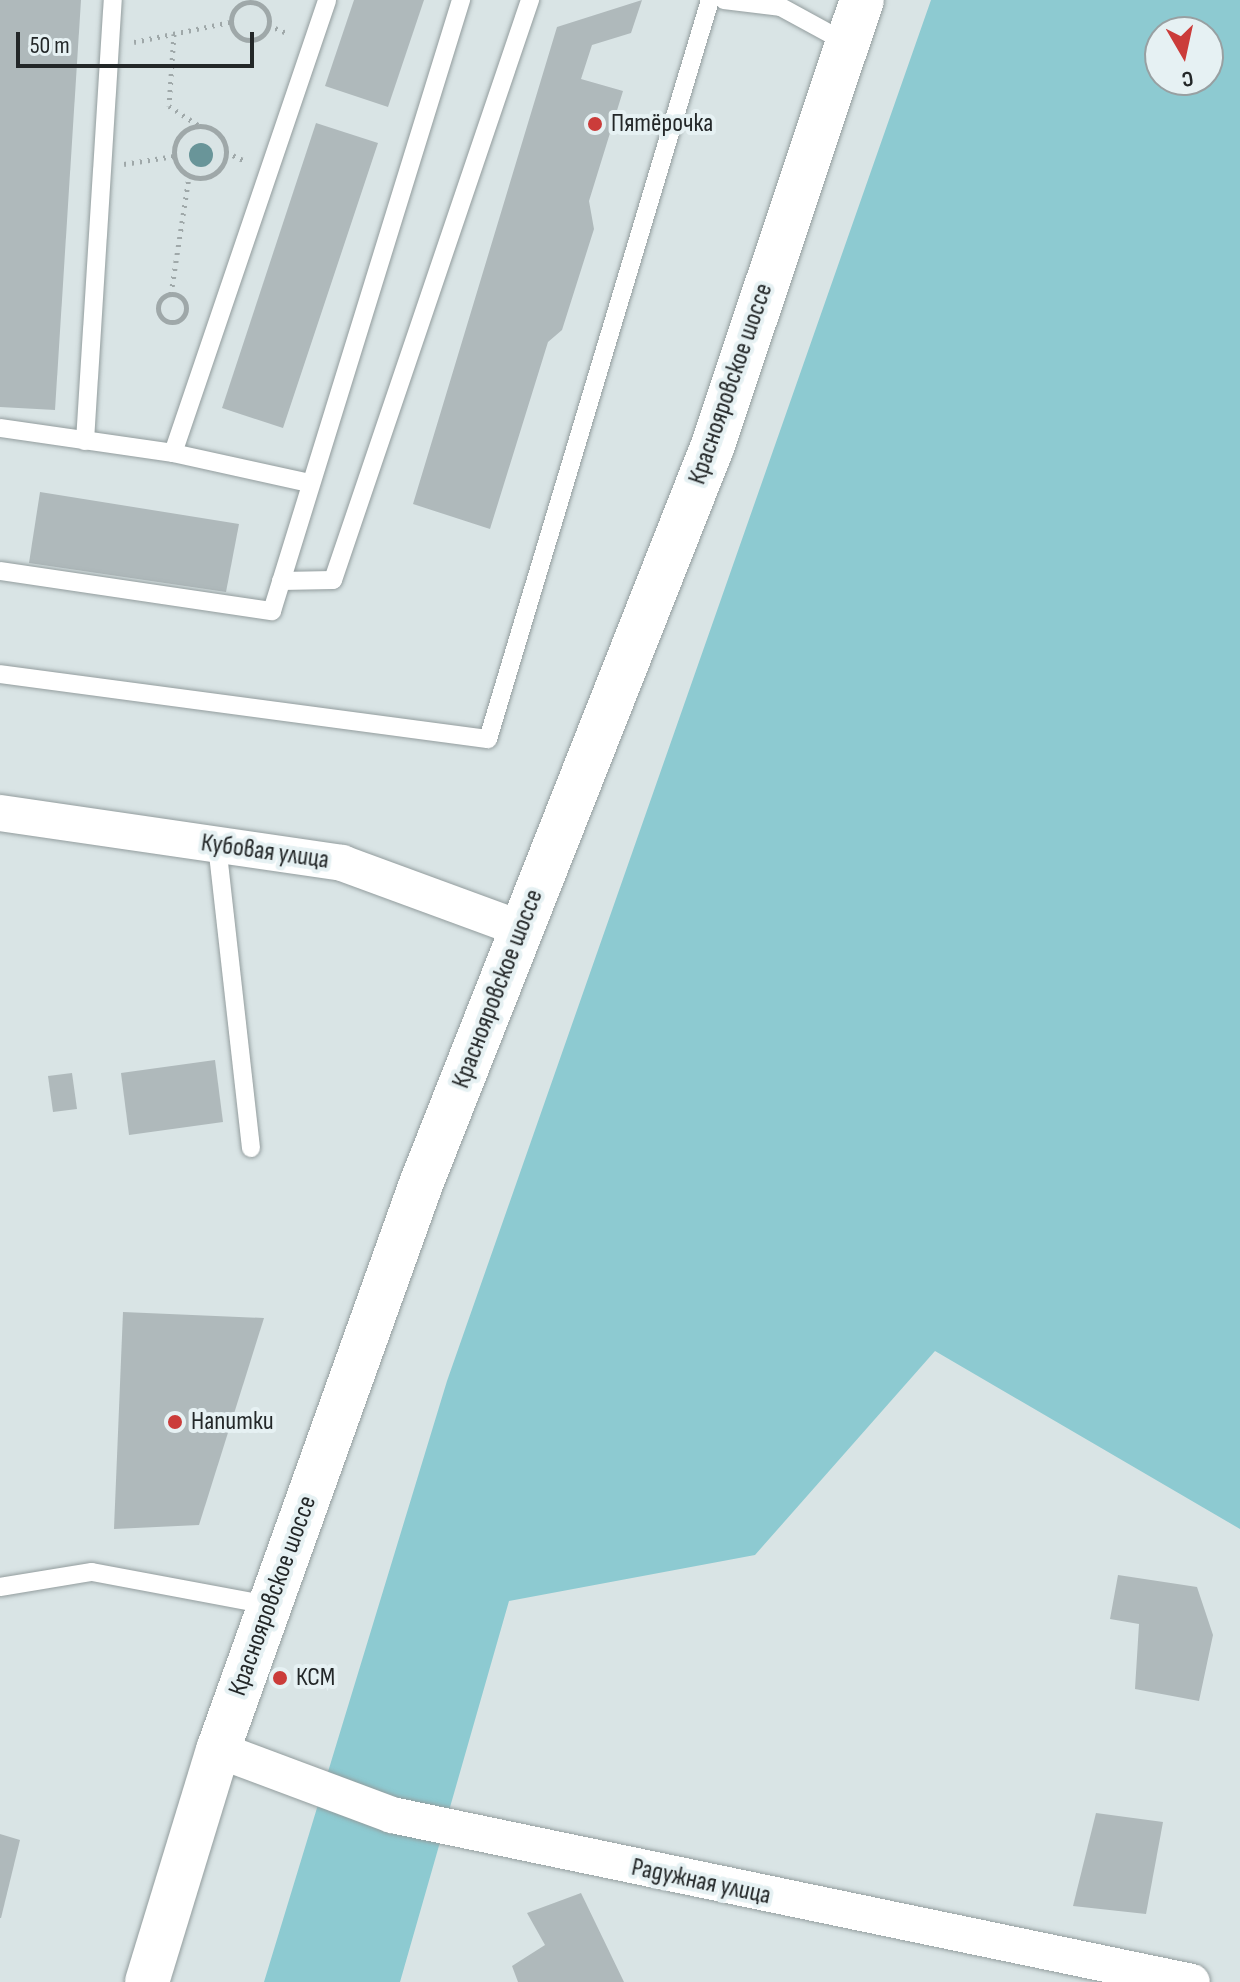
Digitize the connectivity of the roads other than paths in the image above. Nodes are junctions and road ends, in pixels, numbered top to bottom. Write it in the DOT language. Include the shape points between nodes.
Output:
graph roads {
  1 [pos="113,0"];
  2 [pos="327,0"];
  3 [pos="461,0"];
  4 [pos="530,0"];
  5 [pos="710,0"];
  6 [pos="724,0"];
  7 [pos="862,0"];
  8 [pos="775,4"];
  9 [pos="847,43"];
  10 [pos="0,428"];
  11 [pos="85,441"];
  12 [pos="173,453"];
  13 [pos="309,483"];
  14 [pos="0,571"];
  15 [pos="281,581"];
  16 [pos="0,674"];
  17 [pos="0,813"];
  18 [pos="217,845"];
  19 [pos="521,929"];
  20 [pos="251,1148"];
  21 [pos="0,1587"];
  22 [pos="270,1605"];
  23 [pos="218,1750"];
  24 [pos="147,1982"];
  25 [pos="1192,1982"];
  1 -- 11 [label="lane"];
  2 -- 12 [label="lane"];
  3 -- 13 [label="lane"];
  4 -- 15 [label="lane" via="333,580"];
  5 -- 16 [label="lane" via="488,739"];
  6 -- 8 [label="lane"];
  7 -- 9 [label="street, Краснояровское шоссе"];
  8 -- 9 [label="lane"];
  9 -- 19 [label="street, Краснояровское шоссе" via="713,445"];
  10 -- 11 [label="lane"];
  11 -- 12 [label="lane"];
  12 -- 13 [label="lane"];
  13 -- 15 [label="lane"];
  14 -- 15 [label="lane" via="272,611"];
  17 -- 18 [label="street, Кубовая улица"];
  18 -- 19 [label="street, Кубовая улица" via="342,863"];
  18 -- 20 [label="lane"];
  19 -- 22 [label="street, Краснояровское шоссе" via="421,1184"];
  21 -- 22 [label="lane" via="92,1572"];
  22 -- 23 [label="street, Краснояровское шоссе"];
  23 -- 24 [label="street, Краснояровское шоссе"];
  23 -- 25 [label="street, Радужная улица" via="392,1815"];
}
